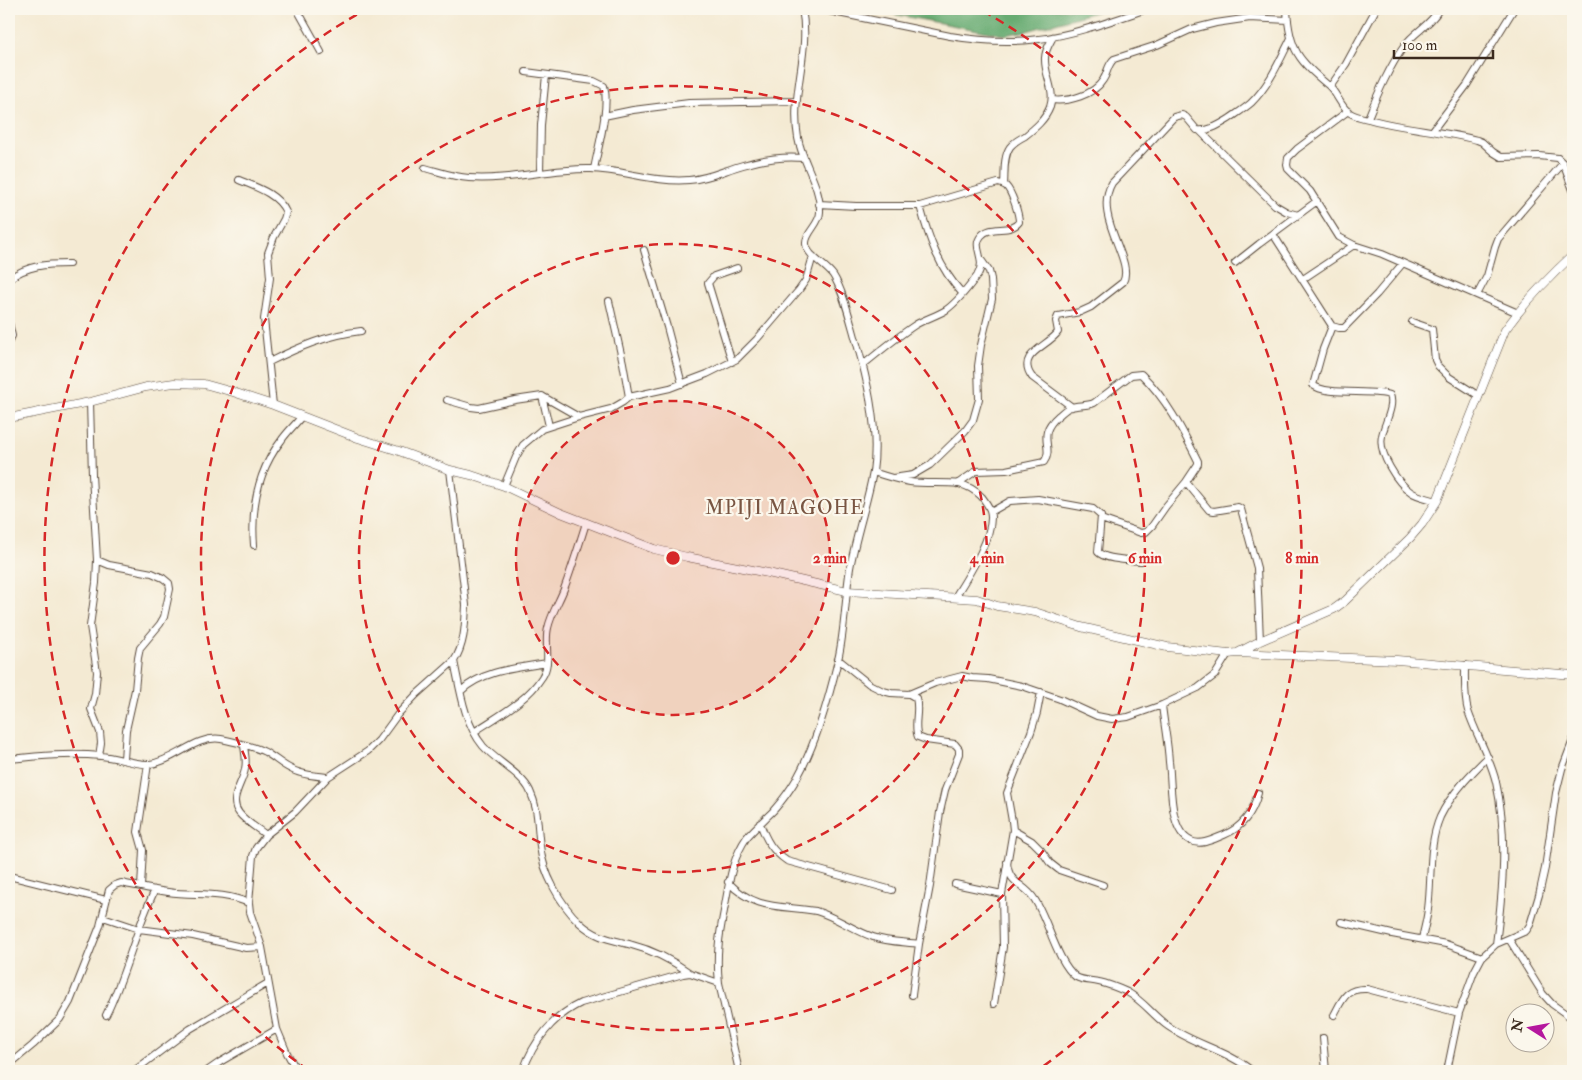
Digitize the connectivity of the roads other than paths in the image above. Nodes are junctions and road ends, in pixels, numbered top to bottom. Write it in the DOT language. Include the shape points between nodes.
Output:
graph roads {
  1 [pos="297,9"];
  2 [pos="802,9"];
  3 [pos="819,9"];
  4 [pos="1147,9"];
  5 [pos="1287,9"];
  6 [pos="1376,9"];
  7 [pos="1440,9"];
  8 [pos="1514,9"];
  9 [pos="1288,20"];
  10 [pos="1053,36"];
  11 [pos="1291,38"];
  12 [pos="321,52"];
  13 [pos="526,72"];
  14 [pos="546,75"];
  15 [pos="1330,87"];
  16 [pos="1052,100"];
  17 [pos="796,101"];
  18 [pos="1348,111"];
  19 [pos="604,116"];
  20 [pos="1368,118"];
  21 [pos="1432,130"];
  22 [pos="1200,131"];
  23 [pos="804,158"];
  24 [pos="1563,163"];
  25 [pos="425,168"];
  26 [pos="594,169"];
  27 [pos="540,172"];
  28 [pos="239,180"];
  29 [pos="1004,185"];
  30 [pos="1573,190"];
  31 [pos="1317,201"];
  32 [pos="820,204"];
  33 [pos="920,206"];
  34 [pos="1298,215"];
  35 [pos="1273,234"];
  36 [pos="1354,245"];
  37 [pos="644,250"];
  38 [pos="1573,255"];
  39 [pos="813,256"];
  40 [pos="982,261"];
  41 [pos="1235,263"];
  42 [pos="1403,263"];
  43 [pos="69,264"];
  44 [pos="737,268"];
  45 [pos="9,279"];
  46 [pos="1303,279"];
  47 [pos="962,293"];
  48 [pos="1477,296"];
  49 [pos="609,301"];
  50 [pos="1518,313"];
  51 [pos="1412,322"];
  52 [pos="9,323"];
  53 [pos="1332,326"];
  54 [pos="361,331"];
  55 [pos="9,341"];
  56 [pos="269,362"];
  57 [pos="732,362"];
  58 [pos="863,365"];
  59 [pos="682,384"];
  60 [pos="542,396"];
  61 [pos="1479,396"];
  62 [pos="629,397"];
  63 [pos="447,400"];
  64 [pos="90,402"];
  65 [pos="273,406"];
  66 [pos="1072,407"];
  67 [pos="301,417"];
  68 [pos="579,417"];
  69 [pos="9,418"];
  70 [pos="548,426"];
  71 [pos="450,470"];
  72 [pos="872,472"];
  73 [pos="893,478"];
  74 [pos="1186,482"];
  75 [pos="957,484"];
  76 [pos="504,486"];
  77 [pos="1437,500"];
  78 [pos="990,512"];
  79 [pos="1101,519"];
  80 [pos="586,524"];
  81 [pos="254,545"];
  82 [pos="97,560"];
  83 [pos="1141,561"];
  84 [pos="847,591"];
  85 [pos="955,597"];
  86 [pos="1260,641"];
  87 [pos="1237,653"];
  88 [pos="1228,654"];
  89 [pos="838,659"];
  90 [pos="454,660"];
  91 [pos="547,663"];
  92 [pos="1465,665"];
  93 [pos="1573,675"];
  94 [pos="461,691"];
  95 [pos="1041,692"];
  96 [pos="909,694"];
  97 [pos="1162,705"];
  98 [pos="474,732"];
  99 [pos="1573,740"];
  100 [pos="244,746"];
  101 [pos="99,756"];
  102 [pos="1488,757"];
  103 [pos="9,759"];
  104 [pos="124,759"];
  105 [pos="148,764"];
  106 [pos="328,777"];
  107 [pos="1258,793"];
  108 [pos="1164,800"];
  109 [pos="1172,804"];
  110 [pos="760,823"];
  111 [pos="1012,830"];
  112 [pos="266,835"];
  113 [pos="1007,862"];
  114 [pos="9,876"];
  115 [pos="728,882"];
  116 [pos="955,884"];
  117 [pos="1103,885"];
  118 [pos="141,887"];
  119 [pos="155,890"];
  120 [pos="892,890"];
  121 [pos="1002,894"];
  122 [pos="106,900"];
  123 [pos="249,903"];
  124 [pos="102,917"];
  125 [pos="1341,922"];
  126 [pos="139,929"];
  127 [pos="1422,939"];
  128 [pos="1509,939"];
  129 [pos="919,944"];
  130 [pos="1496,944"];
  131 [pos="262,947"];
  132 [pos="1482,957"];
  133 [pos="690,973"];
  134 [pos="719,982"];
  135 [pos="268,983"];
  136 [pos="912,995"];
  137 [pos="994,1004"];
  138 [pos="1459,1013"];
  139 [pos="106,1015"];
  140 [pos="1334,1015"];
  141 [pos="1573,1019"];
  142 [pos="277,1029"];
  143 [pos="1323,1038"];
  144 [pos="15,1060"];
  145 [pos="295,1069"];
  146 [pos="134,1071"];
  147 [pos="207,1071"];
  148 [pos="287,1071"];
  149 [pos="523,1071"];
  150 [pos="739,1071"];
  151 [pos="1252,1071"];
  152 [pos="1326,1071"];
  153 [pos="1447,1071"];
  1 -- 12 [label="street"];
  2 -- 17 [label="street" via="805,43"];
  3 -- 10 [label="street" via="967,39 1011,41"];
  4 -- 10 [label="street"];
  5 -- 9 [label="street"];
  6 -- 15 [label="street"];
  7 -- 20 [label="street" via="1406,44 1383,82"];
  8 -- 21 [label="street" via="1467,85"];
  9 -- 11 [label="street"];
  9 -- 16 [label="street" via="1230,20 1192,29 1114,59 1100,85 1079,97"];
  10 -- 16 [label="street" via="1045,57"];
  11 -- 15 [label="street" via="1301,60"];
  11 -- 22 [label="street" via="1251,103 1221,124"];
  13 -- 14 [label="street"];
  14 -- 19 [label="street" via="594,81 604,86"];
  14 -- 27 [label="street"];
  15 -- 18 [label="street"];
  16 -- 29 [label="street" via="1047,114 1037,126 1009,148"];
  17 -- 19 [label="street" via="689,103"];
  17 -- 23 [label="street" via="798,137"];
  18 -- 20 [label="street"];
  18 -- 31 [label="street" via="1288,158 1288,169"];
  19 -- 26 [label="street"];
  20 -- 21 [label="street" via="1402,127"];
  21 -- 24 [label="street" via="1478,140 1501,157 1550,157"];
  22 -- 34 [label="street" via="1275,205"];
  22 -- 66 [label="street" via="1186,117 1174,117 1112,184 1106,203 1126,277 1091,307 1058,316 1058,332 1030,357 1027,371 1032,377"];
  23 -- 26 [label="street" via="775,158 688,181"];
  23 -- 32 [label="street"];
  24 -- 30 [label="street"];
  24 -- 48 [label="street" via="1498,239"];
  25 -- 27 [label="street" via="475,178"];
  26 -- 27 [label="street"];
  28 -- 56 [label="street" via="268,193 280,202 286,212 268,253 270,278 264,319"];
  29 -- 33 [label="street" via="992,184"];
  29 -- 40 [label="street" via="1018,212 1019,222 1013,227 982,234 978,245"];
  31 -- 34 [label="street"];
  31 -- 36 [label="street" via="1339,237"];
  32 -- 33 [label="street"];
  32 -- 39 [label="street" via="819,219 806,240"];
  33 -- 47 [label="street" via="936,254"];
  34 -- 35 [label="street"];
  35 -- 41 [label="street"];
  35 -- 46 [label="street"];
  36 -- 42 [label="street"];
  36 -- 46 [label="street"];
  37 -- 59 [label="street"];
  38 -- 50 [label="street"];
  39 -- 57 [label="street" via="806,280 799,290 752,345"];
  39 -- 58 [label="street" via="827,267 834,278"];
  40 -- 47 [label="street" via="976,277"];
  40 -- 73 [label="street" via="989,271 992,299 981,345 979,399 973,420 930,466 913,475"];
  42 -- 48 [label="street"];
  42 -- 53 [label="street" via="1344,328"];
  43 -- 45 [label="street" via="39,265"];
  44 -- 57 [label="street" via="714,276 708,283"];
  46 -- 53 [label="street"];
  47 -- 58 [label="street" via="947,309 913,326"];
  48 -- 50 [label="street"];
  49 -- 62 [label="street"];
  50 -- 61 [label="street" via="1505,330"];
  51 -- 61 [label="street" via="1432,329 1435,360 1442,371"];
  52 -- 55 [label="street" via="12,336"];
  53 -- 77 [label="street" via="1314,385 1334,391 1390,395 1392,400 1381,440 1392,472 1412,493"];
  54 -- 56 [label="street" via="320,339"];
  56 -- 65 [label="street"];
  57 -- 59 [label="street"];
  58 -- 72 [label="street" via="873,426"];
  59 -- 62 [label="street"];
  60 -- 63 [label="street" via="479,408"];
  60 -- 68 [label="street"];
  60 -- 70 [label="street"];
  61 -- 77 [label="street"];
  62 -- 68 [label="street" via="611,409"];
  64 -- 65 [label="street" via="146,387 189,383 216,387"];
  64 -- 69 [label="street"];
  64 -- 82 [label="street"];
  65 -- 67 [label="street"];
  66 -- 74 [label="street" via="1094,404 1131,375 1141,374 1168,406 1198,461"];
  66 -- 75 [label="street" via="1052,421 1047,429 1044,462 1006,470 976,471"];
  67 -- 71 [label="street"];
  67 -- 81 [label="street" via="280,440 260,482 253,513"];
  68 -- 70 [label="street"];
  70 -- 76 [label="street" via="523,445"];
  71 -- 76 [label="street"];
  71 -- 90 [label="street" via="466,604 462,643"];
  72 -- 73 [label="street"];
  72 -- 84 [label="street"];
  73 -- 75 [label="street"];
  74 -- 79 [label="street" via="1146,532"];
  74 -- 86 [label="street" via="1209,510 1241,508 1258,568"];
  75 -- 78 [label="street" via="977,492"];
  76 -- 80 [label="street"];
  77 -- 86 [label="street" via="1410,538 1334,609"];
  78 -- 79 [label="street" via="1010,501 1038,499 1093,509"];
  78 -- 85 [label="street" via="983,547"];
  79 -- 83 [label="street" via="1100,555"];
  80 -- 84 [label="street" via="654,549"];
  80 -- 91 [label="street" via="548,627"];
  82 -- 101 [label="street" via="90,626 96,672 91,712 100,732"];
  82 -- 104 [label="street" via="152,573 169,583 170,589 164,617 140,648"];
  84 -- 85 [label="street"];
  84 -- 89 [label="street"];
  85 -- 88 [label="street" via="1035,612 1081,627 1166,647"];
  86 -- 87 [label="street"];
  87 -- 88 [label="street"];
  87 -- 92 [label="street"];
  88 -- 97 [label="street" via="1210,680"];
  89 -- 96 [label="street" via="883,691"];
  89 -- 110 [label="street" via="818,729 804,764 785,797"];
  90 -- 94 [label="street"];
  90 -- 106 [label="street" via="398,714 368,751"];
  91 -- 94 [label="street" via="482,677"];
  91 -- 98 [label="street" via="544,675 534,688"];
  92 -- 93 [label="street"];
  92 -- 102 [label="street" via="1468,708"];
  94 -- 98 [label="street"];
  95 -- 96 [label="street" via="1004,681 962,676"];
  95 -- 97 [label="street" via="1106,719 1128,717"];
  95 -- 111 [label="street" via="1031,732 1007,793"];
  96 -- 129 [label="street" via="917,701 918,737 955,744 959,749 940,812"];
  97 -- 109 [label="street"];
  98 -- 133 [label="street" via="484,747 529,788 538,815 540,849 548,874 580,923 598,935 666,958"];
  99 -- 128 [label="street" via="1556,793 1534,916 1526,931"];
  100 -- 105 [label="street" via="209,739 167,760"];
  100 -- 106 [label="street" via="265,752 298,772"];
  100 -- 112 [label="street" via="245,771 234,804 243,818"];
  101 -- 103 [label="street"];
  101 -- 104 [label="street"];
  102 -- 127 [label="street" via="1468,776 1440,819"];
  102 -- 130 [label="street" via="1503,820 1504,853"];
  104 -- 105 [label="street"];
  105 -- 118 [label="street" via="138,832 143,850"];
  106 -- 112 [label="street"];
  107 -- 109 [label="street" via="1255,806 1237,829 1198,843 1190,841 1180,831"];
  108 -- 109 [label="street"];
  110 -- 115 [label="street" via="739,850"];
  110 -- 120 [label="street" via="769,845 787,860"];
  111 -- 113 [label="street"];
  111 -- 117 [label="street" via="1032,841 1059,870"];
  112 -- 123 [label="street" via="253,856"];
  113 -- 121 [label="street"];
  113 -- 151 [label="street" via="1010,877 1035,899 1058,951 1077,977 1128,993 1166,1025 1222,1052"];
  114 -- 122 [label="street"];
  115 -- 129 [label="street" via="742,895 758,903 816,911 874,937"];
  115 -- 134 [label="street" via="717,954"];
  116 -- 121 [label="street"];
  118 -- 119 [label="street"];
  118 -- 122 [label="street" via="115,885 109,890"];
  119 -- 123 [label="street" via="220,895"];
  119 -- 126 [label="street"];
  121 -- 137 [label="street" via="1003,947"];
  122 -- 124 [label="street"];
  123 -- 131 [label="street"];
  124 -- 126 [label="street"];
  124 -- 144 [label="street" via="73,994 60,1019"];
  125 -- 127 [label="street"];
  126 -- 131 [label="street" via="193,936 246,948"];
  126 -- 139 [label="street"];
  127 -- 132 [label="street"];
  128 -- 130 [label="street"];
  128 -- 141 [label="street" via="1543,994"];
  129 -- 136 [label="street"];
  130 -- 132 [label="street"];
  131 -- 135 [label="street"];
  132 -- 138 [label="street"];
  133 -- 134 [label="street"];
  133 -- 149 [label="street" via="598,998 568,1010 534,1045"];
  134 -- 150 [label="street"];
  135 -- 142 [label="street"];
  135 -- 146 [label="street" via="190,1029"];
  138 -- 140 [label="street" via="1356,988 1346,994"];
  138 -- 153 [label="street"];
  142 -- 145 [label="street"];
  142 -- 147 [label="street"];
  143 -- 152 [label="street"];
  145 -- 148 [label="street"];
}
